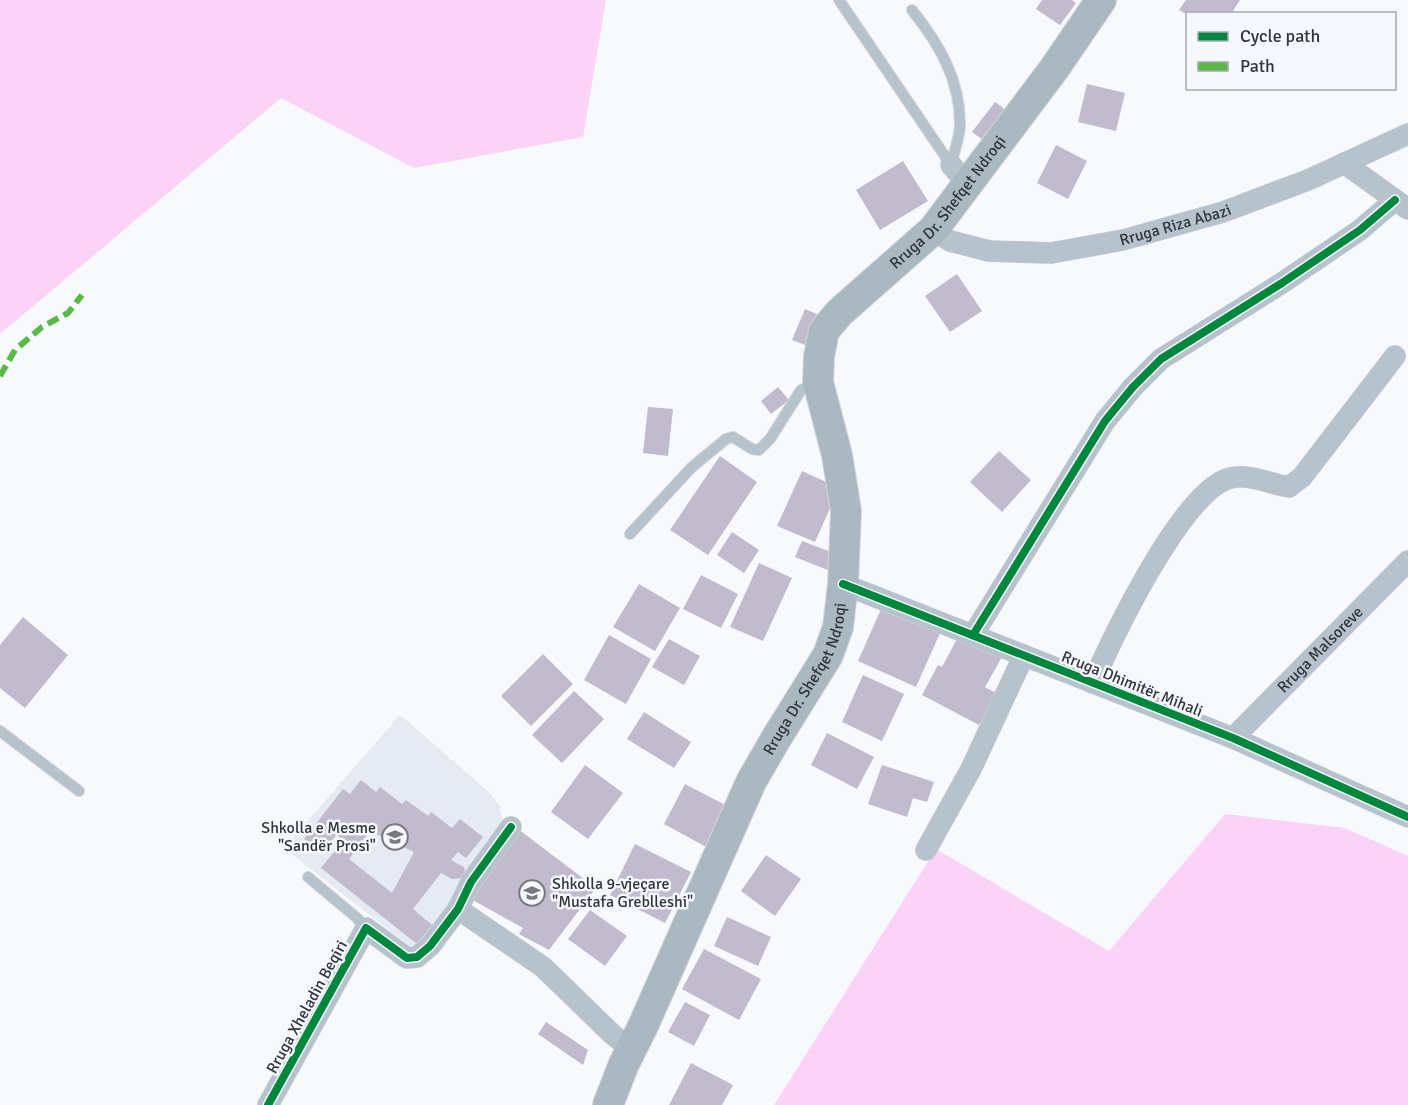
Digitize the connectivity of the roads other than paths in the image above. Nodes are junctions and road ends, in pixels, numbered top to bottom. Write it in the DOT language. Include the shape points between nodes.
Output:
graph roads {
  1 [pos="839,0"];
  2 [pos="1101,0"];
  3 [pos="912,10"];
  4 [pos="1408,134"];
  5 [pos="1344,164"];
  6 [pos="959,175"];
  7 [pos="1402,204"];
  8 [pos="933,230"];
  9 [pos="1395,356"];
  10 [pos="818,382"];
  11 [pos="630,534"];
  12 [pos="1408,561"];
  13 [pos="843,584"];
  14 [pos="973,635"];
  15 [pos="1024,656"];
  16 [pos="1094,683"];
  17 [pos="0,732"];
  18 [pos="1233,738"];
  19 [pos="79,791"];
  20 [pos="1408,817"];
  21 [pos="511,827"];
  22 [pos="926,850"];
  23 [pos="308,877"];
  24 [pos="458,909"];
  25 [pos="366,928"];
  26 [pos="632,1050"];
  27 [pos="268,1105"];
  28 [pos="608,1105"];
  1 -- 6 [label="lane"];
  2 -- 6 [label="main road, Rruga Dr. Shefqet Ndroqi" via="1054,69"];
  3 -- 6 [label="lane" via="947,62 956,92"];
  4 -- 5 [label="street, Rruga Riza Abazi"];
  5 -- 7 [label="street"];
  5 -- 8 [label="street, Rruga Riza Abazi" via="1223,212 1123,240 1051,253 989,251 950,241"];
  6 -- 8 [label="main road, Rruga Dr. Shefqet Ndroqi"];
  7 -- 14 [label="street" via="1161,359 1133,387 1105,421"];
  8 -- 10 [label="main road, Rruga Dr. Shefqet Ndroqi" via="839,313 824,332"];
  9 -- 16 [label="street" via="1302,477 1289,487 1234,478 1211,488 1169,540 1134,595"];
  10 -- 11 [label="lane" via="801,390 759,450 733,437 720,443 665,494"];
  10 -- 13 [label="main road, Rruga Dr. Shefqet Ndroqi" via="837,455 846,511"];
  12 -- 18 [label="street, Rruga Malsoreve"];
  13 -- 14 [label="street, Rruga Dhimitër Mihali"];
  13 -- 26 [label="main road, Rruga Dr. Shefqet Ndroqi" via="838,627 828,655 751,782"];
  14 -- 15 [label="street, Rruga Dhimitër Mihali"];
  15 -- 16 [label="street, Rruga Dhimitër Mihali"];
  15 -- 22 [label="street" via="971,769"];
  16 -- 18 [label="street, Rruga Dhimitër Mihali"];
  17 -- 19 [label="lane"];
  18 -- 20 [label="street, Rruga Dhimitër Mihali"];
  21 -- 24 [label="street, Rruga Xheladin Beqiri" via="471,882"];
  23 -- 25 [label="lane"];
  24 -- 25 [label="street, Rruga Xheladin Beqiri" via="417,957 407,958"];
  24 -- 26 [label="street" via="543,967"];
  25 -- 27 [label="street, Rruga Xheladin Beqiri"];
  26 -- 28 [label="main road, Rruga Dr. Shefqet Ndroqi"];
}
